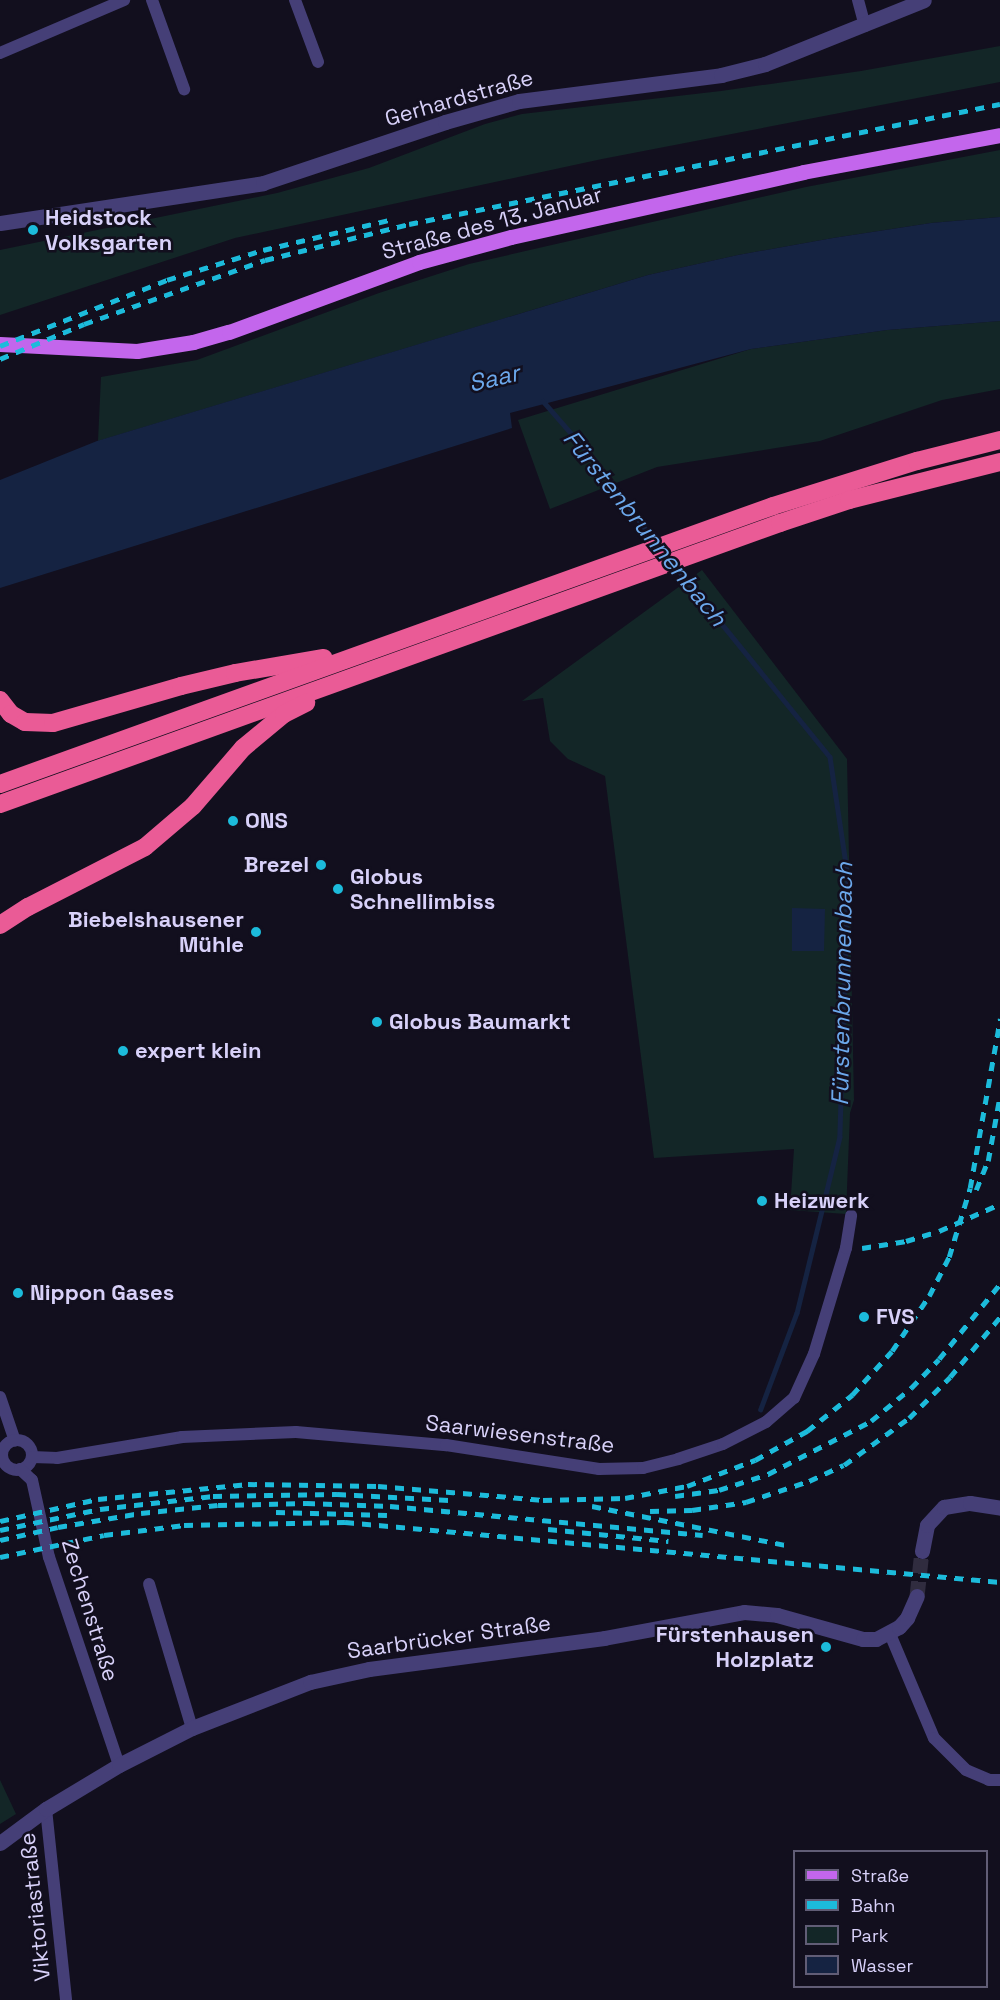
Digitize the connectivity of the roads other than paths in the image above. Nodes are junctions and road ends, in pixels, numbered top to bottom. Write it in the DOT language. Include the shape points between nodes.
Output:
graph roads {
  1 [pos="124,0"];
  2 [pos="152,0"];
  3 [pos="295,0"];
  4 [pos="858,0"];
  5 [pos="924,0"];
  6 [pos="865,26"];
  7 [pos="0,53"];
  8 [pos="318,63"];
  9 [pos="184,88"];
  10 [pos="1000,135"];
  11 [pos="0,223"];
  12 [pos="0,344"];
  13 [pos="1000,440"];
  14 [pos="1000,462"];
  15 [pos="371,659"];
  16 [pos="0,700"];
  17 [pos="0,784"];
  18 [pos="0,804"];
  19 [pos="0,926"];
  20 [pos="851,1215"];
  21 [pos="0,1396"];
  22 [pos="15,1441"];
  23 [pos="32,1457"];
  24 [pos="3,1465"];
  25 [pos="20,1469"];
  26 [pos="1000,1508"];
  27 [pos="922,1551"];
  28 [pos="149,1584"];
  29 [pos="917,1596"];
  30 [pos="890,1634"];
  31 [pos="192,1728"];
  32 [pos="119,1765"];
  33 [pos="1000,1780"];
  34 [pos="46,1809"];
  35 [pos="0,1842"];
  36 [pos="66,2000"];
  1 -- 7 [label="street"];
  2 -- 9 [label="street"];
  3 -- 8 [label="street"];
  4 -- 6 [label="street"];
  5 -- 6 [label="street, Gerhardstraße"];
  6 -- 11 [label="street, Gerhardstraße" via="765,64 721,75 519,101 264,183"];
  10 -- 12 [label="main road, Straße des 13. Januar" via="803,172 511,237 419,262 229,332 164,348 136,351"];
  13 -- 15 [label="highway" via="846,482 679,538"];
  14 -- 15 [label="highway" via="849,500"];
  15 -- 16 [label="highway" via="224,676 53,723 24,722"];
  15 -- 17 [label="highway"];
  15 -- 18 [label="highway"];
  15 -- 19 [label="highway" via="284,714 243,748 193,806 145,847 28,907"];
  20 -- 23 [label="street, Saarwiesenstraße" via="846,1248 814,1354 794,1398 766,1422 723,1444 678,1459 643,1468 599,1469 446,1445 296,1432 182,1437 57,1458"];
  21 -- 22 [label="street"];
  22 -- 23 [label="street" via="28,1444"];
  22 -- 24 [label="street" via="4,1449"];
  23 -- 25 [label="street"];
  24 -- 25 [label="street"];
  25 -- 32 [label="street, Zechenstraße" via="32,1480 49,1557"];
  26 -- 27 [label="street" via="970,1503 944,1507 927,1525"];
  28 -- 31 [label="street"];
  29 -- 30 [label="street" via="907,1618"];
  30 -- 31 [label="street, Saarbrücker Straße" via="863,1639 777,1615 729,1613 582,1642 369,1669 310,1682"];
  30 -- 33 [label="street" via="934,1738 966,1770"];
  31 -- 32 [label="street, Saarbrücker Straße"];
  32 -- 34 [label="street, Saarbrücker Straße"];
  34 -- 35 [label="street, Saarbrücker Straße"];
  34 -- 36 [label="street, Viktoriastraße"];
}
